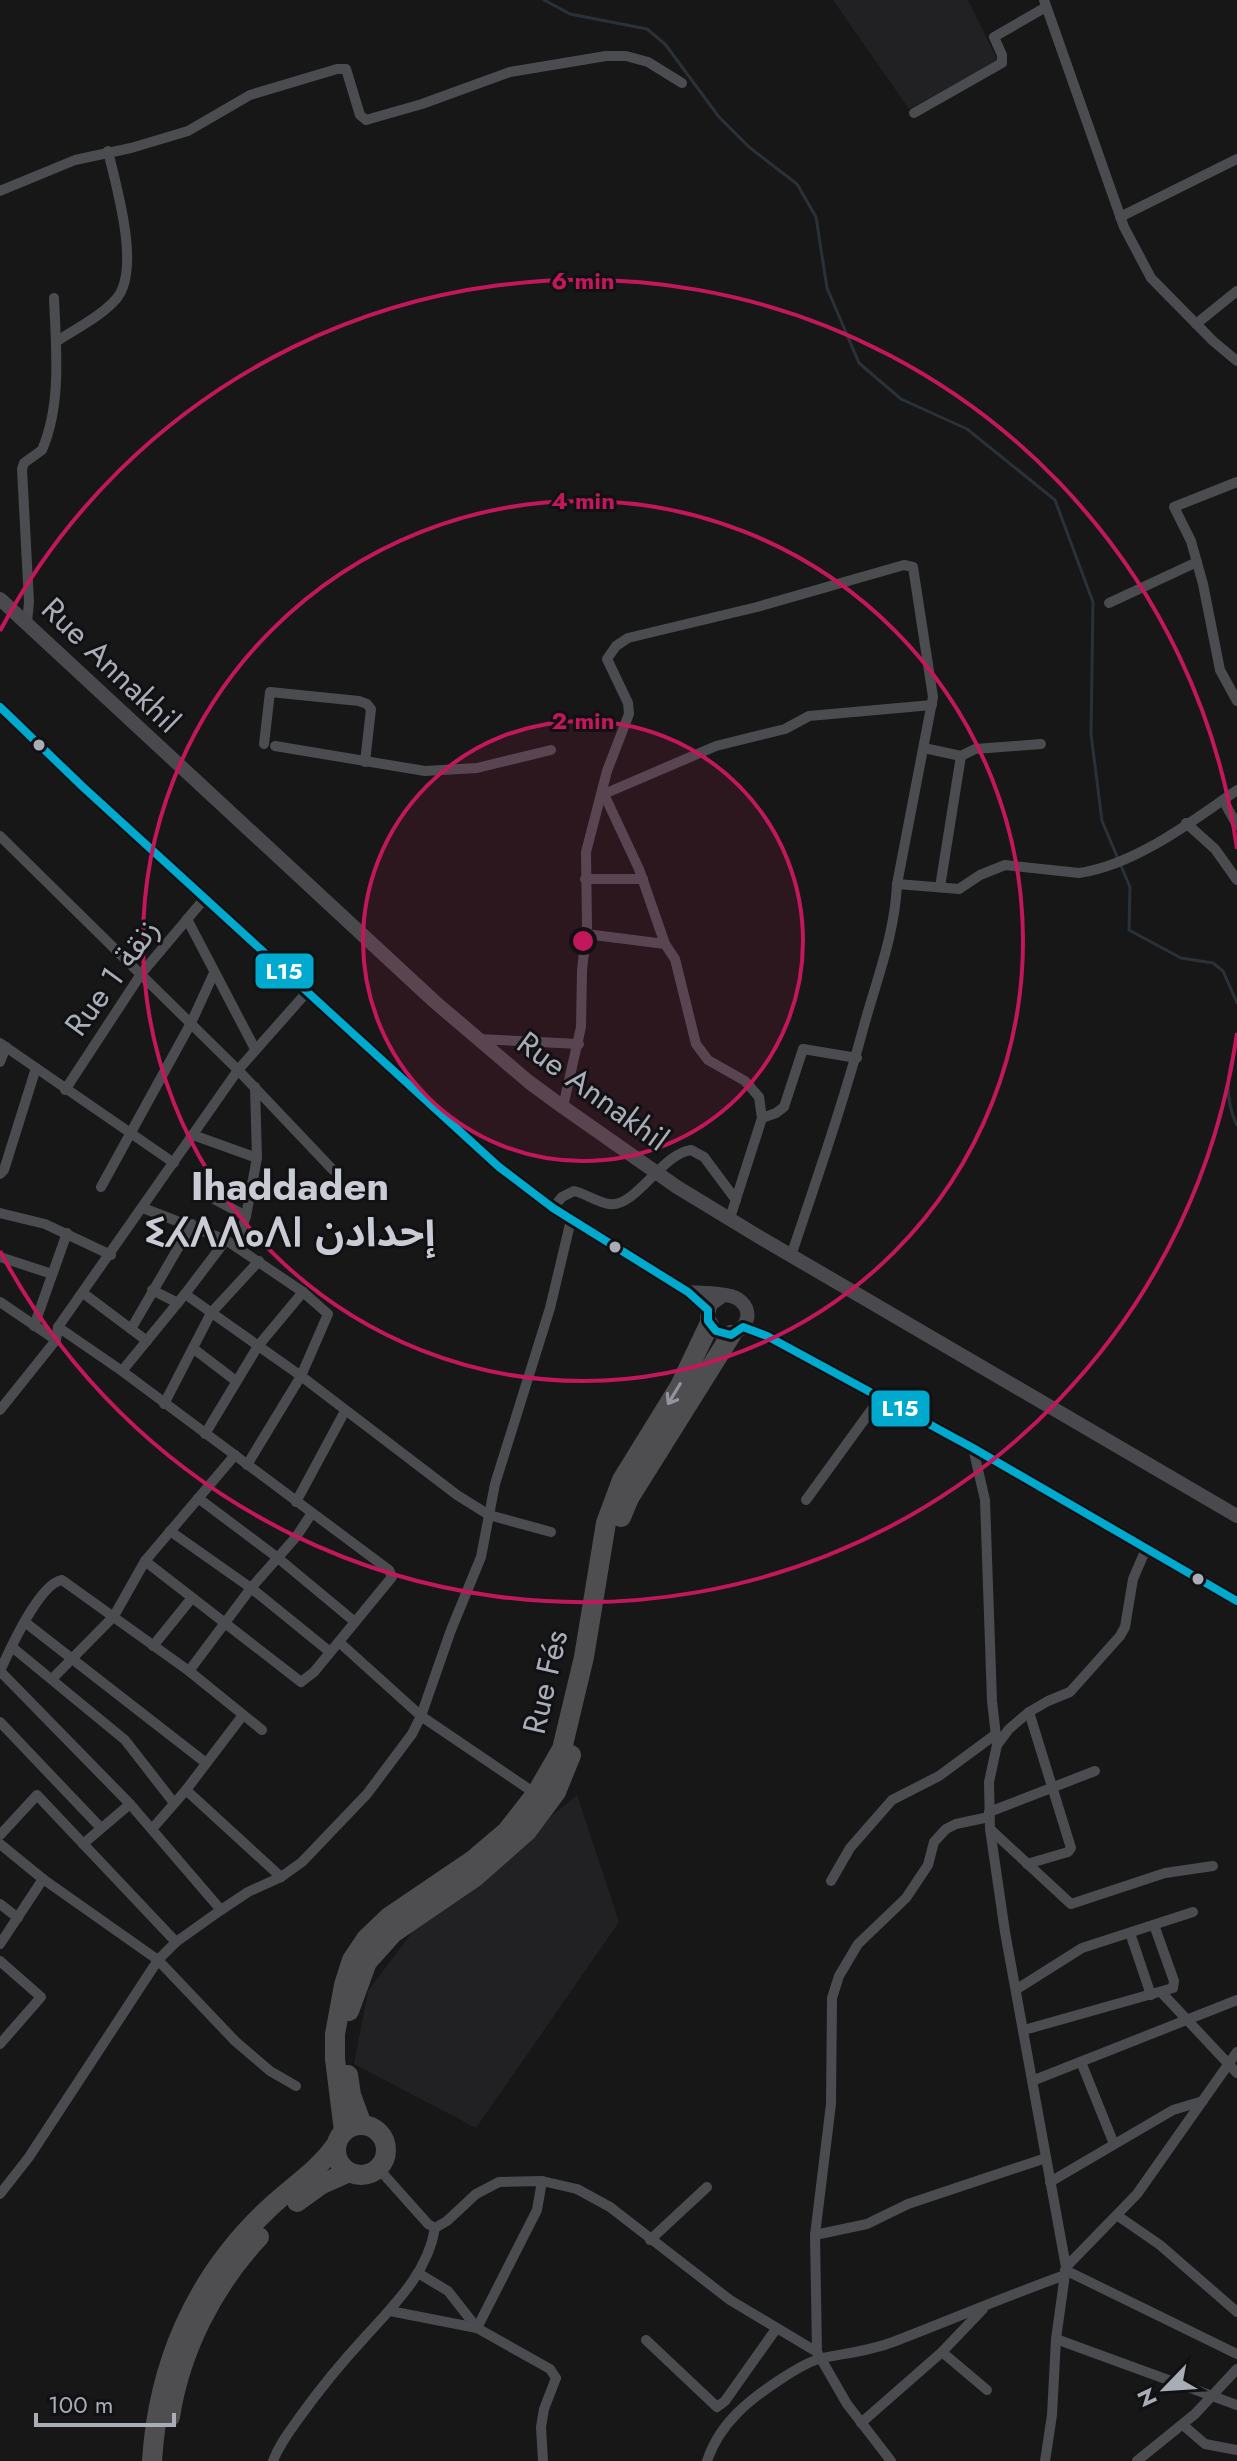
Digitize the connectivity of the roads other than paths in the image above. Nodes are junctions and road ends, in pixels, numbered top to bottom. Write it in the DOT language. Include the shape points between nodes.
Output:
graph roads {
  1 [pos="1045,4"];
  2 [pos="682,83"];
  3 [pos="914,113"];
  4 [pos="108,151"];
  5 [pos="1237,158"];
  6 [pos="0,191"];
  7 [pos="1120,217"];
  8 [pos="1237,291"];
  9 [pos="54,298"];
  10 [pos="1196,324"];
  11 [pos="56,342"];
  12 [pos="1237,361"];
  13 [pos="1237,482"];
  14 [pos="1197,562"];
  15 [pos="0,599"];
  16 [pos="1109,603"];
  17 [pos="27,622"];
  18 [pos="1237,701"];
  19 [pos="932,705"];
  20 [pos="0,707"];
  21 [pos="1041,744"];
  22 [pos="924,748"];
  23 [pos="551,750"];
  24 [pos="961,756"];
  25 [pos="365,762"];
  26 [pos="1237,790"];
  27 [pos="603,792"];
  28 [pos="1223,800"];
  29 [pos="1186,823"];
  30 [pos="1237,825"];
  31 [pos="0,836"];
  32 [pos="585,879"];
  33 [pos="643,879"];
  34 [pos="1237,880"];
  35 [pos="897,884"];
  36 [pos="940,887"];
  37 [pos="205,898"];
  38 [pos="187,919"];
  39 [pos="586,934"];
  40 [pos="665,944"];
  41 [pos="214,973"];
  42 [pos="141,974"];
  43 [pos="307,992"];
  44 [pos="191,1023"];
  45 [pos="477,1039"];
  46 [pos="579,1044"];
  47 [pos="3,1045"];
  48 [pos="255,1049"];
  49 [pos="857,1058"];
  50 [pos="0,1062"];
  51 [pos="36,1068"];
  52 [pos="238,1070"];
  53 [pos="255,1087"];
  54 [pos="65,1090"];
  55 [pos="563,1107"];
  56 [pos="762,1118"];
  57 [pos="129,1134"];
  58 [pos="193,1135"];
  59 [pos="257,1158"];
  60 [pos="174,1163"];
  61 [pos="333,1170"];
  62 [pos="0,1174"];
  63 [pos="101,1187"];
  64 [pos="199,1191"];
  65 [pos="736,1200"];
  66 [pos="143,1208"];
  67 [pos="553,1208"];
  68 [pos="0,1213"];
  69 [pos="246,1216"];
  70 [pos="730,1218"];
  71 [pos="571,1220"];
  72 [pos="192,1224"];
  73 [pos="67,1233"];
  74 [pos="226,1240"];
  75 [pos="236,1246"];
  76 [pos="111,1255"];
  77 [pos="791,1256"];
  78 [pos="0,1257"];
  79 [pos="259,1261"];
  80 [pos="52,1274"];
  81 [pos="152,1290"];
  82 [pos="303,1292"];
  83 [pos="688,1292"];
  84 [pos="83,1293"];
  85 [pos="722,1296"];
  86 [pos="182,1299"];
  87 [pos="0,1302"];
  88 [pos="211,1313"];
  89 [pos="708,1317"];
  90 [pos="740,1325"];
  91 [pos="34,1326"];
  92 [pos="58,1327"];
  93 [pos="131,1329"];
  94 [pos="56,1340"];
  95 [pos="147,1341"];
  96 [pos="258,1346"];
  97 [pos="194,1349"];
  98 [pos="122,1371"];
  99 [pos="301,1376"];
  100 [pos="236,1381"];
  101 [pos="880,1398"];
  102 [pos="164,1404"];
  103 [pos="0,1410"];
  104 [pos="345,1411"];
  105 [pos="205,1434"];
  106 [pos="973,1448"];
  107 [pos="235,1455"];
  108 [pos="247,1465"];
  109 [pos="198,1498"];
  110 [pos="806,1500"];
  111 [pos="296,1502"];
  112 [pos="312,1513"];
  113 [pos="489,1515"];
  114 [pos="1237,1516"];
  115 [pos="170,1531"];
  116 [pos="551,1532"];
  117 [pos="1146,1549"];
  118 [pos="278,1558"];
  119 [pos="145,1561"];
  120 [pos="251,1588"];
  121 [pos="191,1599"];
  122 [pos="1237,1601"];
  123 [pos="114,1616"];
  124 [pos="355,1622"];
  125 [pos="26,1623"];
  126 [pos="224,1623"];
  127 [pos="339,1642"];
  128 [pos="153,1646"];
  129 [pos="12,1647"];
  130 [pos="330,1652"];
  131 [pos="70,1657"];
  132 [pos="0,1671"];
  133 [pos="189,1671"];
  134 [pos="52,1679"];
  135 [pos="1029,1712"];
  136 [pos="243,1715"];
  137 [pos="421,1716"];
  138 [pos="0,1722"];
  139 [pos="262,1730"];
  140 [pos="996,1740"];
  141 [pos="206,1763"];
  142 [pos="1095,1771"];
  143 [pos="53,1778"];
  144 [pos="1053,1788"];
  145 [pos="186,1790"];
  146 [pos="536,1794"];
  147 [pos="37,1795"];
  148 [pos="174,1803"];
  149 [pos="130,1804"];
  150 [pos="989,1815"];
  151 [pos="101,1828"];
  152 [pos="152,1829"];
  153 [pos="990,1829"];
  154 [pos="0,1835"];
  155 [pos="0,1844"];
  156 [pos="83,1844"];
  157 [pos="1027,1864"];
  158 [pos="1213,1866"];
  159 [pos="281,1877"];
  160 [pos="43,1879"];
  161 [pos="831,1881"];
  162 [pos="0,1904"];
  163 [pos="221,1910"];
  164 [pos="1193,1912"];
  165 [pos="18,1918"];
  166 [pos="1154,1925"];
  167 [pos="1130,1933"];
  168 [pos="176,1942"];
  169 [pos="0,1944"];
  170 [pos="158,1960"];
  171 [pos="0,1961"];
  172 [pos="1017,1989"];
  173 [pos="1156,1994"];
  174 [pos="1237,2000"];
  175 [pos="1188,2021"];
  176 [pos="1024,2030"];
  177 [pos="0,2044"];
  178 [pos="1237,2052"];
  179 [pos="1081,2062"];
  180 [pos="1228,2064"];
  181 [pos="1237,2073"];
  182 [pos="1032,2081"];
  183 [pos="296,2086"];
  184 [pos="1203,2101"];
  185 [pos="347,2134"];
  186 [pos="1114,2144"];
  187 [pos="1046,2158"];
  188 [pos="378,2168"];
  189 [pos="349,2172"];
  190 [pos="542,2181"];
  191 [pos="1050,2182"];
  192 [pos="707,2187"];
  193 [pos="0,2194"];
  194 [pos="1118,2216"];
  195 [pos="432,2226"];
  196 [pos="815,2235"];
  197 [pos="650,2240"];
  198 [pos="1065,2271"];
  199 [pos="418,2273"];
  200 [pos="987,2304"];
  201 [pos="390,2311"];
  202 [pos="1237,2312"];
  203 [pos="477,2328"];
  204 [pos="776,2329"];
  205 [pos="1056,2339"];
  206 [pos="646,2340"];
  207 [pos="942,2352"];
  208 [pos="1237,2354"];
  209 [pos="818,2355"];
  210 [pos="1237,2369"];
  211 [pos="987,2390"];
  212 [pos="1214,2396"];
  213 [pos="1237,2405"];
  214 [pos="861,2423"];
  215 [pos="1183,2425"];
  216 [pos="1237,2450"];
  217 [pos="152,2461"];
  218 [pos="165,2461"];
  219 [pos="273,2461"];
  220 [pos="543,2461"];
  221 [pos="707,2461"];
  222 [pos="891,2461"];
  223 [pos="1045,2461"];
  224 [pos="1137,2461"];
  1 -- 3 [label="street" via="994,37 1002,63"];
  1 -- 7 [label="street"];
  2 -- 4 [label="street" via="648,62 606,56 510,72 366,120 346,69 337,69 250,95 188,131"];
  4 -- 6 [label="street"];
  4 -- 11 [label="street" via="123,221 127,276 116,299"];
  5 -- 7 [label="street"];
  7 -- 10 [label="street" via="1151,278"];
  8 -- 10 [label="street"];
  9 -- 11 [label="street"];
  10 -- 12 [label="street"];
  11 -- 17 [label="street" via="46,439 22,469"];
  13 -- 14 [label="street" via="1174,507"];
  14 -- 16 [label="street"];
  14 -- 18 [label="street" via="1220,670"];
  15 -- 17 [label="main road, Rue Annakhil"];
  17 -- 45 [label="main road, Rue Annakhil"];
  19 -- 22 [label="street"];
  19 -- 27 [label="street" via="809,716 785,729 716,746"];
  19 -- 27 [label="street" via="913,567 904,565 621,641 607,659 629,714"];
  20 -- 37 [label="main road"];
  21 -- 24 [label="street" via="975,749"];
  22 -- 24 [label="street"];
  22 -- 35 [label="street"];
  23 -- 25 [label="street" via="450,771"];
  24 -- 36 [label="street"];
  25 -- 25 [label="street" via="270,745 270,692 367,704 371,709"];
  26 -- 28 [label="street"];
  27 -- 32 [label="street" via="586,852"];
  27 -- 33 [label="street"];
  28 -- 29 [label="street"];
  28 -- 30 [label="street"];
  29 -- 34 [label="street" via="1215,849"];
  29 -- 36 [label="street" via="1129,859 1107,866 1079,873 1005,865 959,889"];
  31 -- 42 [label="street"];
  32 -- 33 [label="street"];
  32 -- 39 [label="street"];
  33 -- 40 [label="street"];
  35 -- 36 [label="street"];
  35 -- 49 [label="street" via="890,940"];
  37 -- 38 [label="street, Rue 1 زنقة"];
  37 -- 43 [label="main road"];
  38 -- 41 [label="street"];
  38 -- 42 [label="street, Rue 1 زنقة"];
  39 -- 40 [label="street"];
  39 -- 46 [label="street"];
  40 -- 56 [label="street" via="675,959 696,1044 708,1060 756,1092"];
  41 -- 44 [label="street"];
  41 -- 48 [label="street"];
  42 -- 44 [label="street"];
  42 -- 54 [label="street, Rue 1 زنقة"];
  43 -- 48 [label="street"];
  43 -- 67 [label="main road" via="499,1167"];
  44 -- 52 [label="street"];
  44 -- 57 [label="street"];
  45 -- 46 [label="street"];
  45 -- 55 [label="main road, Rue Annakhil"];
  46 -- 55 [label="street"];
  47 -- 50 [label="street"];
  47 -- 51 [label="street"];
  48 -- 52 [label="street"];
  49 -- 56 [label="street" via="803,1049 784,1107"];
  49 -- 77 [label="street"];
  51 -- 54 [label="street"];
  51 -- 62 [label="street"];
  52 -- 53 [label="street"];
  52 -- 58 [label="street"];
  53 -- 59 [label="street"];
  53 -- 61 [label="street"];
  54 -- 57 [label="street"];
  55 -- 70 [label="main road, Rue Annakhil"];
  56 -- 65 [label="street"];
  57 -- 60 [label="street"];
  57 -- 63 [label="street"];
  58 -- 59 [label="street"];
  58 -- 60 [label="street"];
  59 -- 69 [label="street"];
  60 -- 66 [label="street"];
  64 -- 69 [label="street"];
  65 -- 67 [label="street" via="691,1150 679,1153 628,1198 609,1204 574,1191"];
  65 -- 70 [label="street"];
  66 -- 72 [label="street"];
  66 -- 76 [label="street"];
  67 -- 71 [label="main road"];
  68 -- 73 [label="street"];
  69 -- 75 [label="street"];
  70 -- 77 [label="main road, Rue Annakhil"];
  71 -- 83 [label="main road"];
  71 -- 113 [label="street"];
  72 -- 74 [label="street"];
  72 -- 81 [label="street"];
  73 -- 76 [label="street"];
  73 -- 80 [label="street"];
  74 -- 75 [label="street"];
  74 -- 86 [label="street"];
  75 -- 79 [label="street"];
  76 -- 84 [label="street"];
  77 -- 114 [label="main road, Rue Annakhil"];
  78 -- 80 [label="street"];
  79 -- 82 [label="street"];
  79 -- 88 [label="street"];
  80 -- 91 [label="street"];
  81 -- 86 [label="street"];
  81 -- 93 [label="street"];
  82 -- 96 [label="street"];
  82 -- 99 [label="street" via="328,1314"];
  83 -- 85 [label="main road"];
  83 -- 89 [label="main road"];
  84 -- 92 [label="street"];
  84 -- 93 [label="street"];
  85 -- 89 [label="main road, Rue Fés" via="711,1304"];
  85 -- 90 [label="main road" via="736,1297 745,1308"];
  86 -- 88 [label="street"];
  86 -- 95 [label="street"];
  87 -- 91 [label="street"];
  88 -- 96 [label="street"];
  88 -- 97 [label="street"];
  89 -- 90 [label="main road" via="722,1335"];
  89 -- 146 [label="highway, Rue Fés, one-way" via="680,1386 622,1480 606,1523 575,1704 562,1749"];
  90 -- 101 [label="main road"];
  90 -- 185 [label="highway, Rue Fés" via="629,1498 618,1526 577,1740 556,1792 527,1831 496,1859 393,1933 367,1962 348,2013"];
  91 -- 94 [label="street"];
  92 -- 94 [label="street"];
  92 -- 98 [label="street"];
  93 -- 95 [label="street"];
  94 -- 103 [label="street"];
  95 -- 98 [label="street"];
  96 -- 99 [label="street"];
  96 -- 100 [label="street"];
  97 -- 100 [label="street"];
  97 -- 102 [label="street"];
  98 -- 102 [label="street"];
  99 -- 104 [label="street"];
  99 -- 108 [label="street"];
  100 -- 105 [label="street"];
  101 -- 106 [label="main road"];
  101 -- 110 [label="street"];
  102 -- 105 [label="street"];
  104 -- 111 [label="street"];
  104 -- 113 [label="street"];
  105 -- 107 [label="street"];
  106 -- 117 [label="main road"];
  106 -- 140 [label="street" via="985,1500"];
  107 -- 108 [label="street"];
  107 -- 109 [label="street"];
  108 -- 111 [label="street"];
  109 -- 115 [label="street"];
  109 -- 118 [label="street"];
  111 -- 112 [label="street"];
  112 -- 118 [label="street"];
  112 -- 124 [label="street" via="391,1572 391,1580"];
  113 -- 116 [label="street"];
  113 -- 137 [label="street" via="481,1557"];
  115 -- 119 [label="street"];
  115 -- 120 [label="street"];
  117 -- 122 [label="main road"];
  117 -- 135 [label="street" via="1120,1636 1070,1692"];
  118 -- 120 [label="street"];
  118 -- 124 [label="street"];
  119 -- 121 [label="street"];
  119 -- 123 [label="street"];
  120 -- 126 [label="street"];
  120 -- 130 [label="street"];
  121 -- 126 [label="street"];
  121 -- 128 [label="street"];
  123 -- 125 [label="street" via="60,1579"];
  123 -- 128 [label="street"];
  123 -- 131 [label="street"];
  124 -- 127 [label="street"];
  125 -- 129 [label="street"];
  125 -- 131 [label="street"];
  126 -- 130 [label="street" via="299,1681"];
  126 -- 133 [label="street"];
  127 -- 130 [label="street"];
  127 -- 137 [label="street"];
  128 -- 133 [label="street"];
  129 -- 132 [label="street"];
  129 -- 134 [label="street"];
  131 -- 134 [label="street"];
  131 -- 141 [label="street"];
  132 -- 149 [label="street"];
  133 -- 136 [label="street"];
  134 -- 148 [label="street" via="125,1740"];
  135 -- 140 [label="street"];
  135 -- 144 [label="street"];
  136 -- 139 [label="street"];
  136 -- 141 [label="street"];
  137 -- 146 [label="street"];
  137 -- 159 [label="street" via="401,1752 367,1794"];
  138 -- 143 [label="street"];
  140 -- 150 [label="street"];
  140 -- 161 [label="street" via="892,1800 850,1848"];
  141 -- 145 [label="street"];
  142 -- 144 [label="street"];
  143 -- 147 [label="street"];
  143 -- 151 [label="street"];
  144 -- 150 [label="street"];
  144 -- 157 [label="street" via="1071,1848"];
  145 -- 148 [label="street"];
  145 -- 159 [label="street"];
  146 -- 185 [label="highway, Rue Fés" via="507,1831 389,1917 352,1960 335,2034"];
  147 -- 154 [label="street"];
  147 -- 156 [label="street"];
  148 -- 152 [label="street"];
  149 -- 151 [label="street"];
  149 -- 152 [label="street"];
  150 -- 153 [label="street"];
  150 -- 196 [label="street" via="946,1829 906,1898 858,1944 839,1976 830,2014 831,2104"];
  151 -- 156 [label="street"];
  152 -- 163 [label="street"];
  153 -- 157 [label="street"];
  153 -- 172 [label="street"];
  155 -- 160 [label="street"];
  156 -- 168 [label="street"];
  157 -- 158 [label="street" via="1074,1905 1165,1873"];
  159 -- 163 [label="street"];
  160 -- 165 [label="street"];
  160 -- 170 [label="street"];
  162 -- 165 [label="street"];
  163 -- 168 [label="street"];
  164 -- 166 [label="street"];
  165 -- 169 [label="street"];
  166 -- 167 [label="street"];
  166 -- 173 [label="street" via="1175,1983"];
  167 -- 172 [label="street" via="1082,1948"];
  167 -- 173 [label="street"];
  168 -- 170 [label="street"];
  170 -- 183 [label="street" via="235,2041"];
  170 -- 193 [label="street"];
  171 -- 177 [label="street" via="41,1999"];
  172 -- 176 [label="street"];
  173 -- 175 [label="street"];
  173 -- 176 [label="street"];
  174 -- 175 [label="street"];
  175 -- 179 [label="street"];
  175 -- 180 [label="street"];
  176 -- 182 [label="street"];
  178 -- 180 [label="street"];
  179 -- 182 [label="street"];
  179 -- 186 [label="street"];
  180 -- 181 [label="street"];
  180 -- 184 [label="street"];
  182 -- 187 [label="street"];
  184 -- 186 [label="street" via="1173,2110"];
  184 -- 194 [label="street"];
  185 -- 188 [label="highway" via="373,2128 382,2136 386,2147"];
  185 -- 189 [label="highway" via="336,2156"];
  185 -- 217 [label="highway" via="317,2170 253,2224 210,2277 167,2368"];
  186 -- 191 [label="street"];
  187 -- 191 [label="street"];
  187 -- 196 [label="street" via="908,2204 867,2224"];
  188 -- 189 [label="highway" via="369,2174"];
  188 -- 195 [label="street"];
  189 -- 218 [label="highway" via="322,2184 277,2219 222,2285 184,2362 172,2403"];
  190 -- 195 [label="street" via="492,2186 447,2221"];
  190 -- 197 [label="street" via="591,2194"];
  190 -- 203 [label="street" via="537,2210"];
  191 -- 198 [label="street"];
  192 -- 197 [label="street"];
  194 -- 198 [label="street"];
  194 -- 202 [label="street"];
  195 -- 199 [label="street" via="431,2246"];
  196 -- 209 [label="street"];
  197 -- 204 [label="street"];
  198 -- 200 [label="street"];
  198 -- 205 [label="street"];
  198 -- 208 [label="street"];
  199 -- 201 [label="street"];
  199 -- 203 [label="street" via="448,2291"];
  200 -- 207 [label="street"];
  200 -- 209 [label="street" via="868,2351"];
  201 -- 203 [label="street"];
  201 -- 219 [label="street" via="306,2409"];
  203 -- 220 [label="street" via="554,2374 541,2427"];
  204 -- 206 [label="street" via="717,2407"];
  204 -- 209 [label="street"];
  205 -- 212 [label="street"];
  205 -- 223 [label="street"];
  207 -- 211 [label="street"];
  207 -- 214 [label="street"];
  209 -- 214 [label="street"];
  209 -- 221 [label="street" via="747,2403 722,2430"];
  210 -- 212 [label="street"];
  212 -- 213 [label="street"];
  212 -- 215 [label="street"];
  214 -- 222 [label="street"];
  215 -- 216 [label="street" via="1205,2444"];
  215 -- 224 [label="street"];
}
